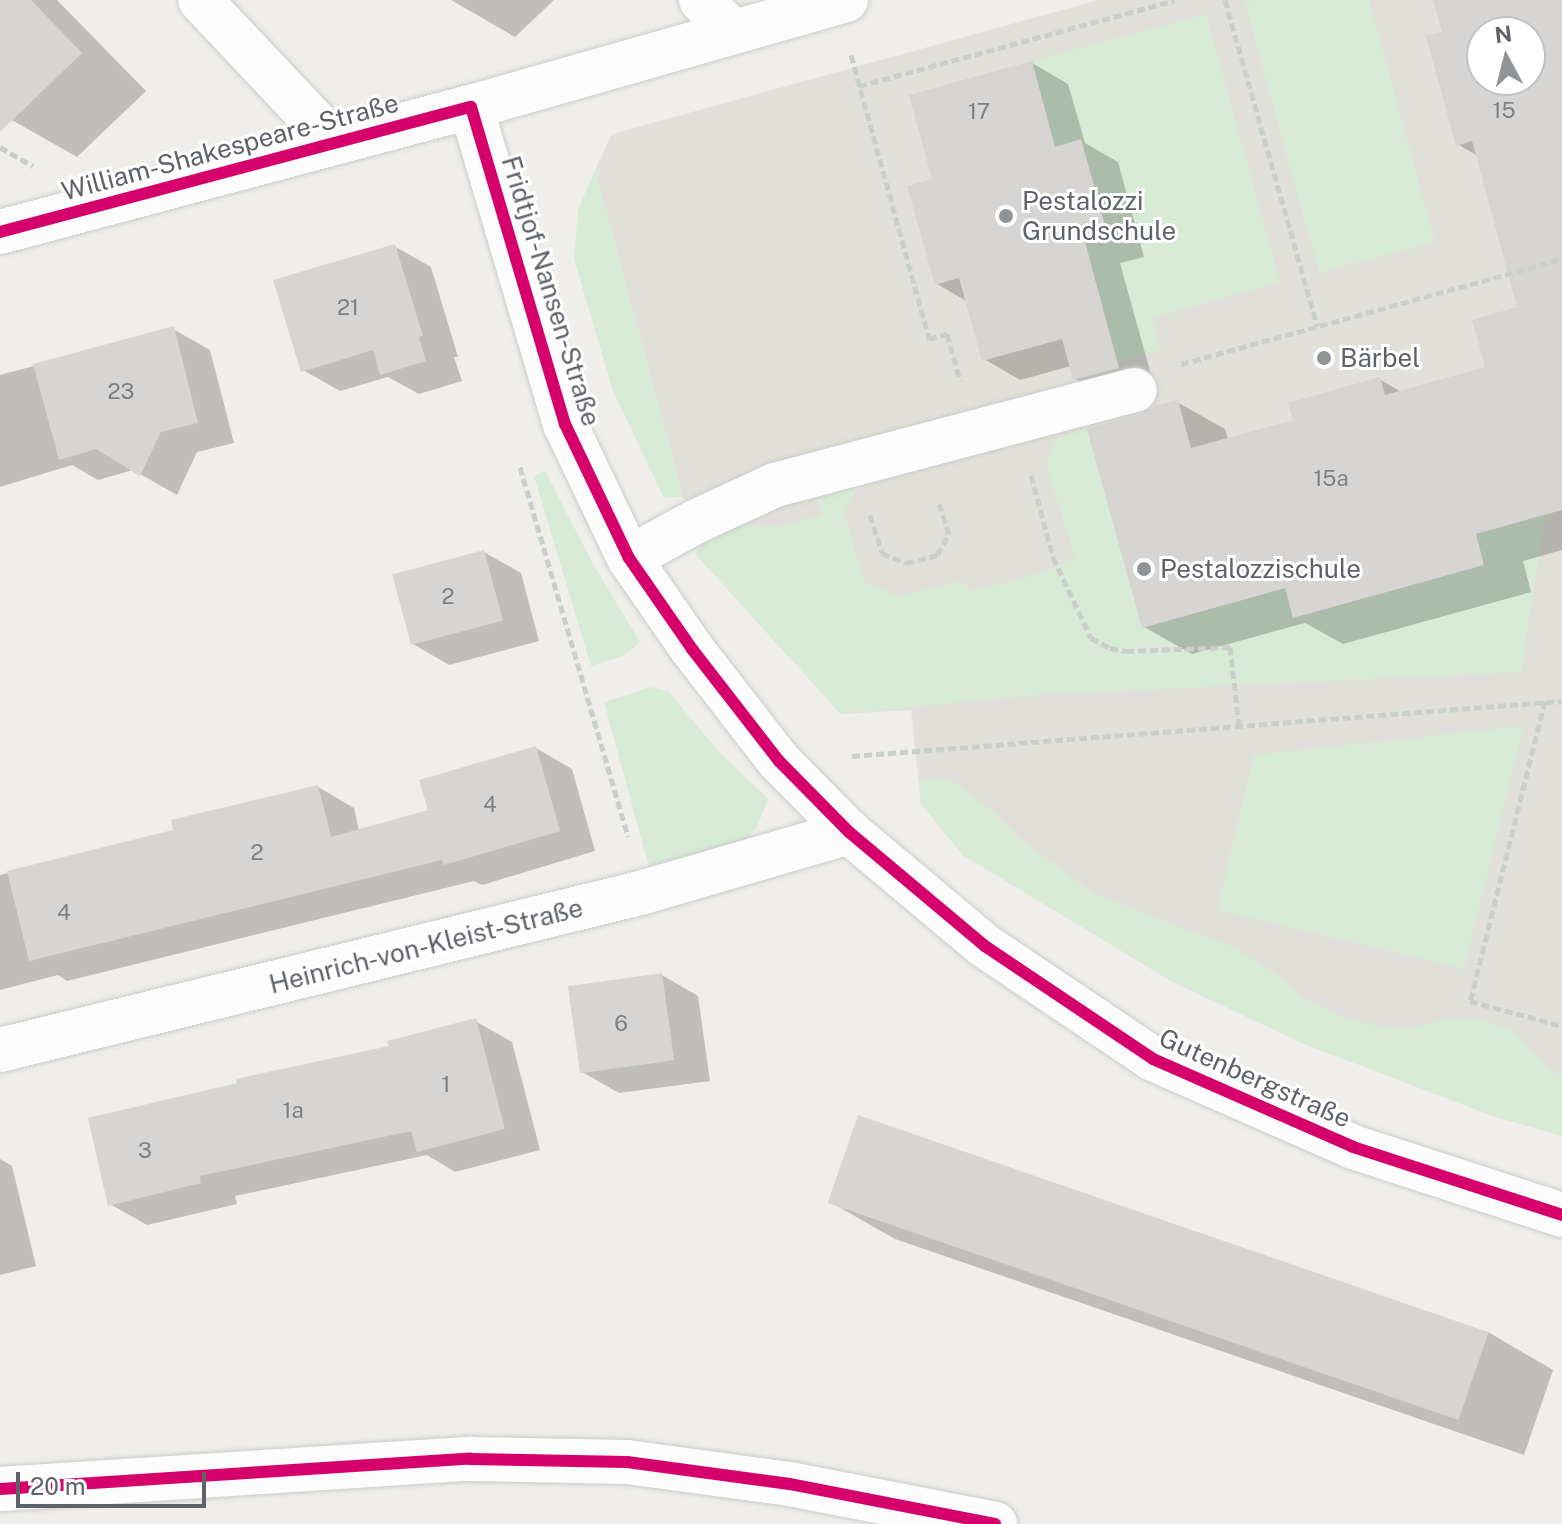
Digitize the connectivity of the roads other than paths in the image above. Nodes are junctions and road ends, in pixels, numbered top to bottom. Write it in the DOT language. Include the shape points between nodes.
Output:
graph roads {
  1 [pos="200,0"];
  2 [pos="701,0"];
  3 [pos="842,1"];
  4 [pos="733,32"];
  5 [pos="471,107"];
  6 [pos="333,141"];
  7 [pos="0,232"];
  8 [pos="1135,390"];
  9 [pos="629,558"];
  10 [pos="849,832"];
  11 [pos="0,1050"];
  12 [pos="1562,1215"];
  13 [pos="0,1489"];
  14 [pos="995,1524"];
  1 -- 6 [label="street, William-Shakespeare-Straße"];
  2 -- 4 [label="street"];
  3 -- 4 [label="street, William-Shakespeare-Straße"];
  4 -- 5 [label="street, William-Shakespeare-Straße"];
  5 -- 6 [label="street, William-Shakespeare-Straße"];
  5 -- 9 [label="street, Fridtjof-Nansen-Straße" via="565,424"];
  6 -- 7 [label="street, William-Shakespeare-Straße"];
  8 -- 9 [label="street" via="775,485"];
  9 -- 10 [label="street, Fridtjof-Nansen-Straße" via="779,761"];
  10 -- 11 [label="street, Heinrich-von-Kleist-Straße" via="644,892"];
  10 -- 12 [label="street, Gutenbergstraße" via="985,946 1153,1059 1353,1147"];
  13 -- 14 [label="street" via="470,1459 627,1462 790,1484"];
}
